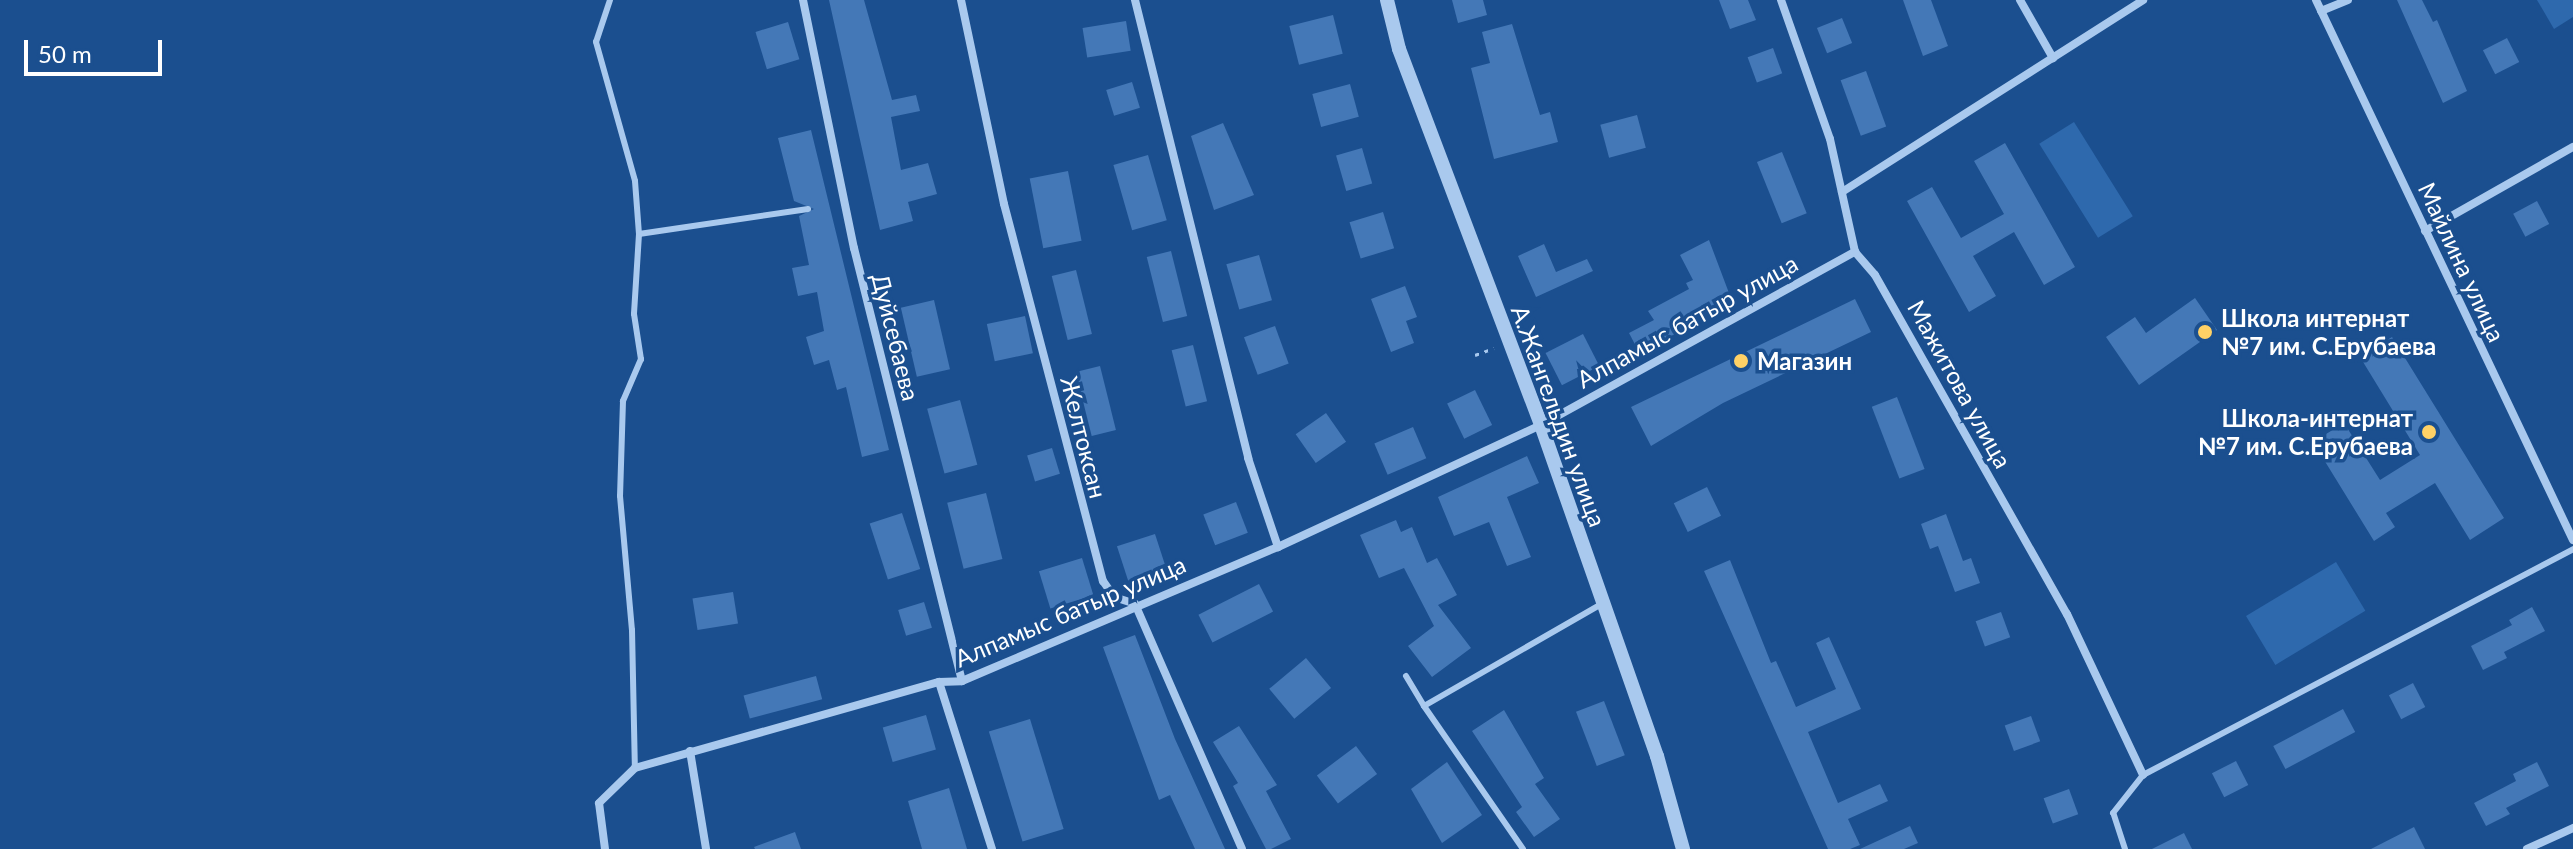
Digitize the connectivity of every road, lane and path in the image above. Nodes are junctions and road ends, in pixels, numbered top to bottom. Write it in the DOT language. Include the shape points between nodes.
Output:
graph roads {
  1 [pos="610,0"];
  2 [pos="803,0"];
  3 [pos="961,0"];
  4 [pos="1135,0"];
  5 [pos="1387,0"];
  6 [pos="1781,0"];
  7 [pos="2020,0"];
  8 [pos="2143,0"];
  9 [pos="2316,0"];
  10 [pos="2348,0"];
  11 [pos="2321,11"];
  12 [pos="2053,58"];
  13 [pos="2573,147"];
  14 [pos="1842,192"];
  15 [pos="808,209"];
  16 [pos="2425,231"];
  17 [pos="639,234"];
  18 [pos="1855,252"];
  19 [pos="1541,425"];
  20 [pos="2573,540"];
  21 [pos="1278,547"];
  22 [pos="2573,549"];
  23 [pos="1603,603"];
  24 [pos="1135,604"];
  25 [pos="1406,676"];
  26 [pos="962,681"];
  27 [pos="939,682"];
  28 [pos="1424,706"];
  29 [pos="690,751"];
  30 [pos="635,768"];
  31 [pos="2143,775"];
  32 [pos="2573,828"];
  33 [pos="605,849"];
  34 [pos="706,849"];
  35 [pos="992,849"];
  36 [pos="1242,849"];
  37 [pos="1523,849"];
  38 [pos="1683,849"];
  39 [pos="2125,849"];
  40 [pos="2527,849"];
  1 -- 17 [label="lane" via="596,42 635,181"];
  2 -- 26 [label="street, Дуйсебаева" via="854,248"];
  3 -- 24 [label="street, Желтоксан" via="1004,204 1091,545 1114,597"];
  4 -- 21 [label="street" via="1248,458"];
  5 -- 19 [label="street, А.Жангельдин улица" via="1399,49"];
  6 -- 14 [label="street, Мажитова улица" via="1830,139"];
  7 -- 12 [label="street"];
  8 -- 12 [label="street"];
  9 -- 11 [label="street, Майлина улица"];
  10 -- 11 [label="street"];
  11 -- 16 [label="street, Майлина улица"];
  12 -- 14 [label="street"];
  13 -- 16 [label="street"];
  14 -- 18 [label="street, Мажитова улица"];
  15 -- 17 [label="lane"];
  16 -- 20 [label="street, Майлина улица"];
  17 -- 30 [label="lane" via="634,314 641,359 623,401 620,496 632,630"];
  18 -- 19 [label="street, Алпамыс батыр улица"];
  18 -- 31 [label="street, Мажитова улица" via="1875,275 2067,614"];
  19 -- 21 [label="street, Алпамыс батыр улица"];
  19 -- 23 [label="street, А.Жангельдин улица"];
  21 -- 24 [label="street, Алпамыс батыр улица"];
  22 -- 31 [label="lane"];
  23 -- 28 [label="lane"];
  23 -- 38 [label="street, А.Жангельдин улица" via="1657,756"];
  24 -- 26 [label="street, Алпамыс батыр улица"];
  24 -- 36 [label="street, Желтоксан"];
  25 -- 28 [label="lane"];
  26 -- 27 [label="street, Алпамыс батыр улица"];
  27 -- 29 [label="street, Алпамыс батыр улица"];
  27 -- 35 [label="street"];
  28 -- 37 [label="lane"];
  29 -- 30 [label="street, Алпамыс батыр улица"];
  29 -- 34 [label="street"];
  30 -- 33 [label="street" via="599,803"];
  31 -- 39 [label="lane" via="2113,813"];
  32 -- 40 [label="street"];
}
